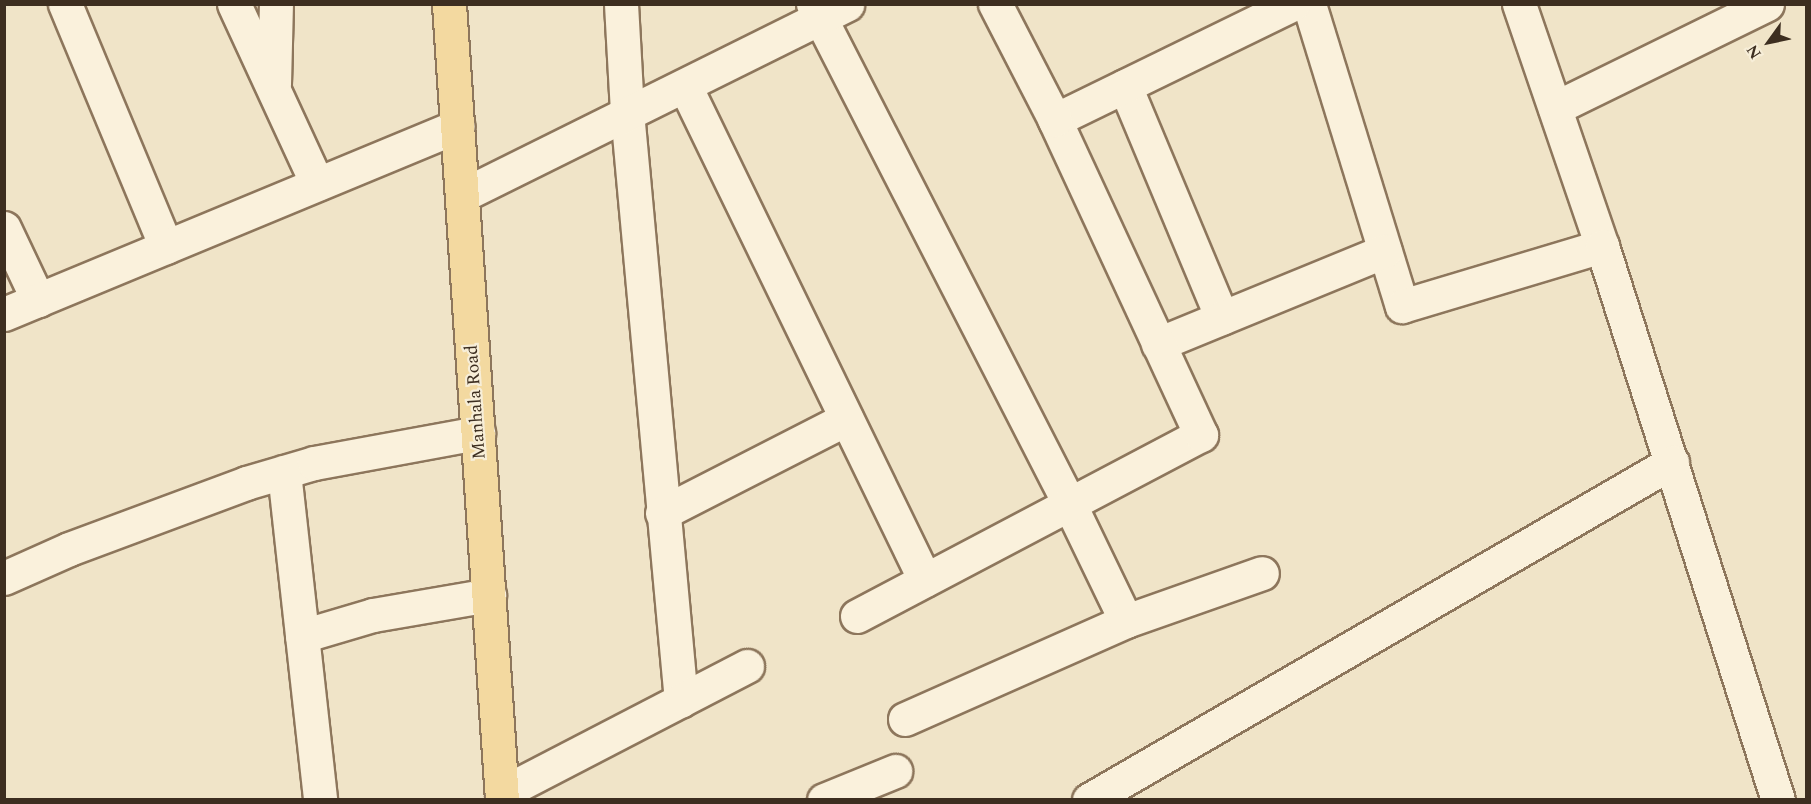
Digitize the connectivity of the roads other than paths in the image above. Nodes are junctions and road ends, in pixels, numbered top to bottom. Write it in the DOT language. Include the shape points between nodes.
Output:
graph roads {
  1 [pos="65,4"];
  2 [pos="234,4"];
  3 [pos="276,4"];
  4 [pos="449,4"];
  5 [pos="621,4"];
  6 [pos="995,4"];
  7 [pos="1293,4"];
  8 [pos="1309,4"];
  9 [pos="1519,4"];
  10 [pos="1767,4"];
  11 [pos="827,9"];
  12 [pos="685,86"];
  13 [pos="1125,86"];
  14 [pos="274,92"];
  15 [pos="1555,108"];
  16 [pos="627,112"];
  17 [pos="1055,120"];
  18 [pos="458,126"];
  19 [pos="317,184"];
  20 [pos="463,195"];
  21 [pos="4,228"];
  22 [pos="1602,246"];
  23 [pos="166,247"];
  24 [pos="1385,251"];
  25 [pos="38,300"];
  26 [pos="4,314"];
  27 [pos="1222,318"];
  28 [pos="1158,344"];
  29 [pos="846,419"];
  30 [pos="478,433"];
  31 [pos="1672,462"];
  32 [pos="284,472"];
  33 [pos="1069,503"];
  34 [pos="662,513"];
  35 [pos="1262,573"];
  36 [pos="4,578"];
  37 [pos="925,580"];
  38 [pos="489,595"];
  39 [pos="857,616"];
  40 [pos="1126,621"];
  41 [pos="302,636"];
  42 [pos="747,666"];
  43 [pos="681,700"];
  44 [pos="905,719"];
  45 [pos="896,771"];
  46 [pos="502,796"];
  47 [pos="826,799"];
  48 [pos="320,800"];
  49 [pos="1089,800"];
  50 [pos="1778,800"];
  1 -- 23 [label="street"];
  2 -- 14 [label="street"];
  3 -- 14 [label="street"];
  4 -- 18 [label="main road, Manhala Road"];
  5 -- 16 [label="street"];
  6 -- 17 [label="street"];
  7 -- 13 [label="street"];
  8 -- 24 [label="street"];
  9 -- 15 [label="street"];
  10 -- 15 [label="street"];
  11 -- 12 [label="street"];
  11 -- 33 [label="street"];
  12 -- 16 [label="street"];
  12 -- 29 [label="street"];
  13 -- 17 [label="street"];
  13 -- 27 [label="street"];
  14 -- 19 [label="street"];
  15 -- 22 [label="street"];
  16 -- 20 [label="street"];
  16 -- 34 [label="street"];
  17 -- 28 [label="street"];
  18 -- 19 [label="street"];
  18 -- 20 [label="main road, Manhala Road"];
  19 -- 23 [label="street"];
  20 -- 30 [label="main road, Manhala Road"];
  21 -- 25 [label="street"];
  22 -- 24 [label="street" via="1402,306"];
  22 -- 31 [label="street"];
  23 -- 25 [label="street"];
  24 -- 27 [label="street"];
  25 -- 26 [label="street"];
  27 -- 28 [label="street"];
  28 -- 33 [label="street" via="1201,435"];
  29 -- 34 [label="street"];
  29 -- 37 [label="street"];
  30 -- 32 [label="street"];
  30 -- 38 [label="main road, Manhala Road"];
  31 -- 49 [label="street"];
  31 -- 50 [label="street"];
  32 -- 36 [label="street" via="69,549"];
  32 -- 41 [label="street"];
  33 -- 37 [label="street"];
  33 -- 40 [label="street"];
  34 -- 43 [label="street"];
  35 -- 40 [label="street"];
  37 -- 39 [label="street"];
  38 -- 41 [label="street" via="373,615"];
  38 -- 46 [label="main road, Manhala Road"];
  40 -- 44 [label="street"];
  41 -- 48 [label="street"];
  42 -- 43 [label="street"];
  43 -- 46 [label="street"];
  45 -- 47 [label="street"];
}
